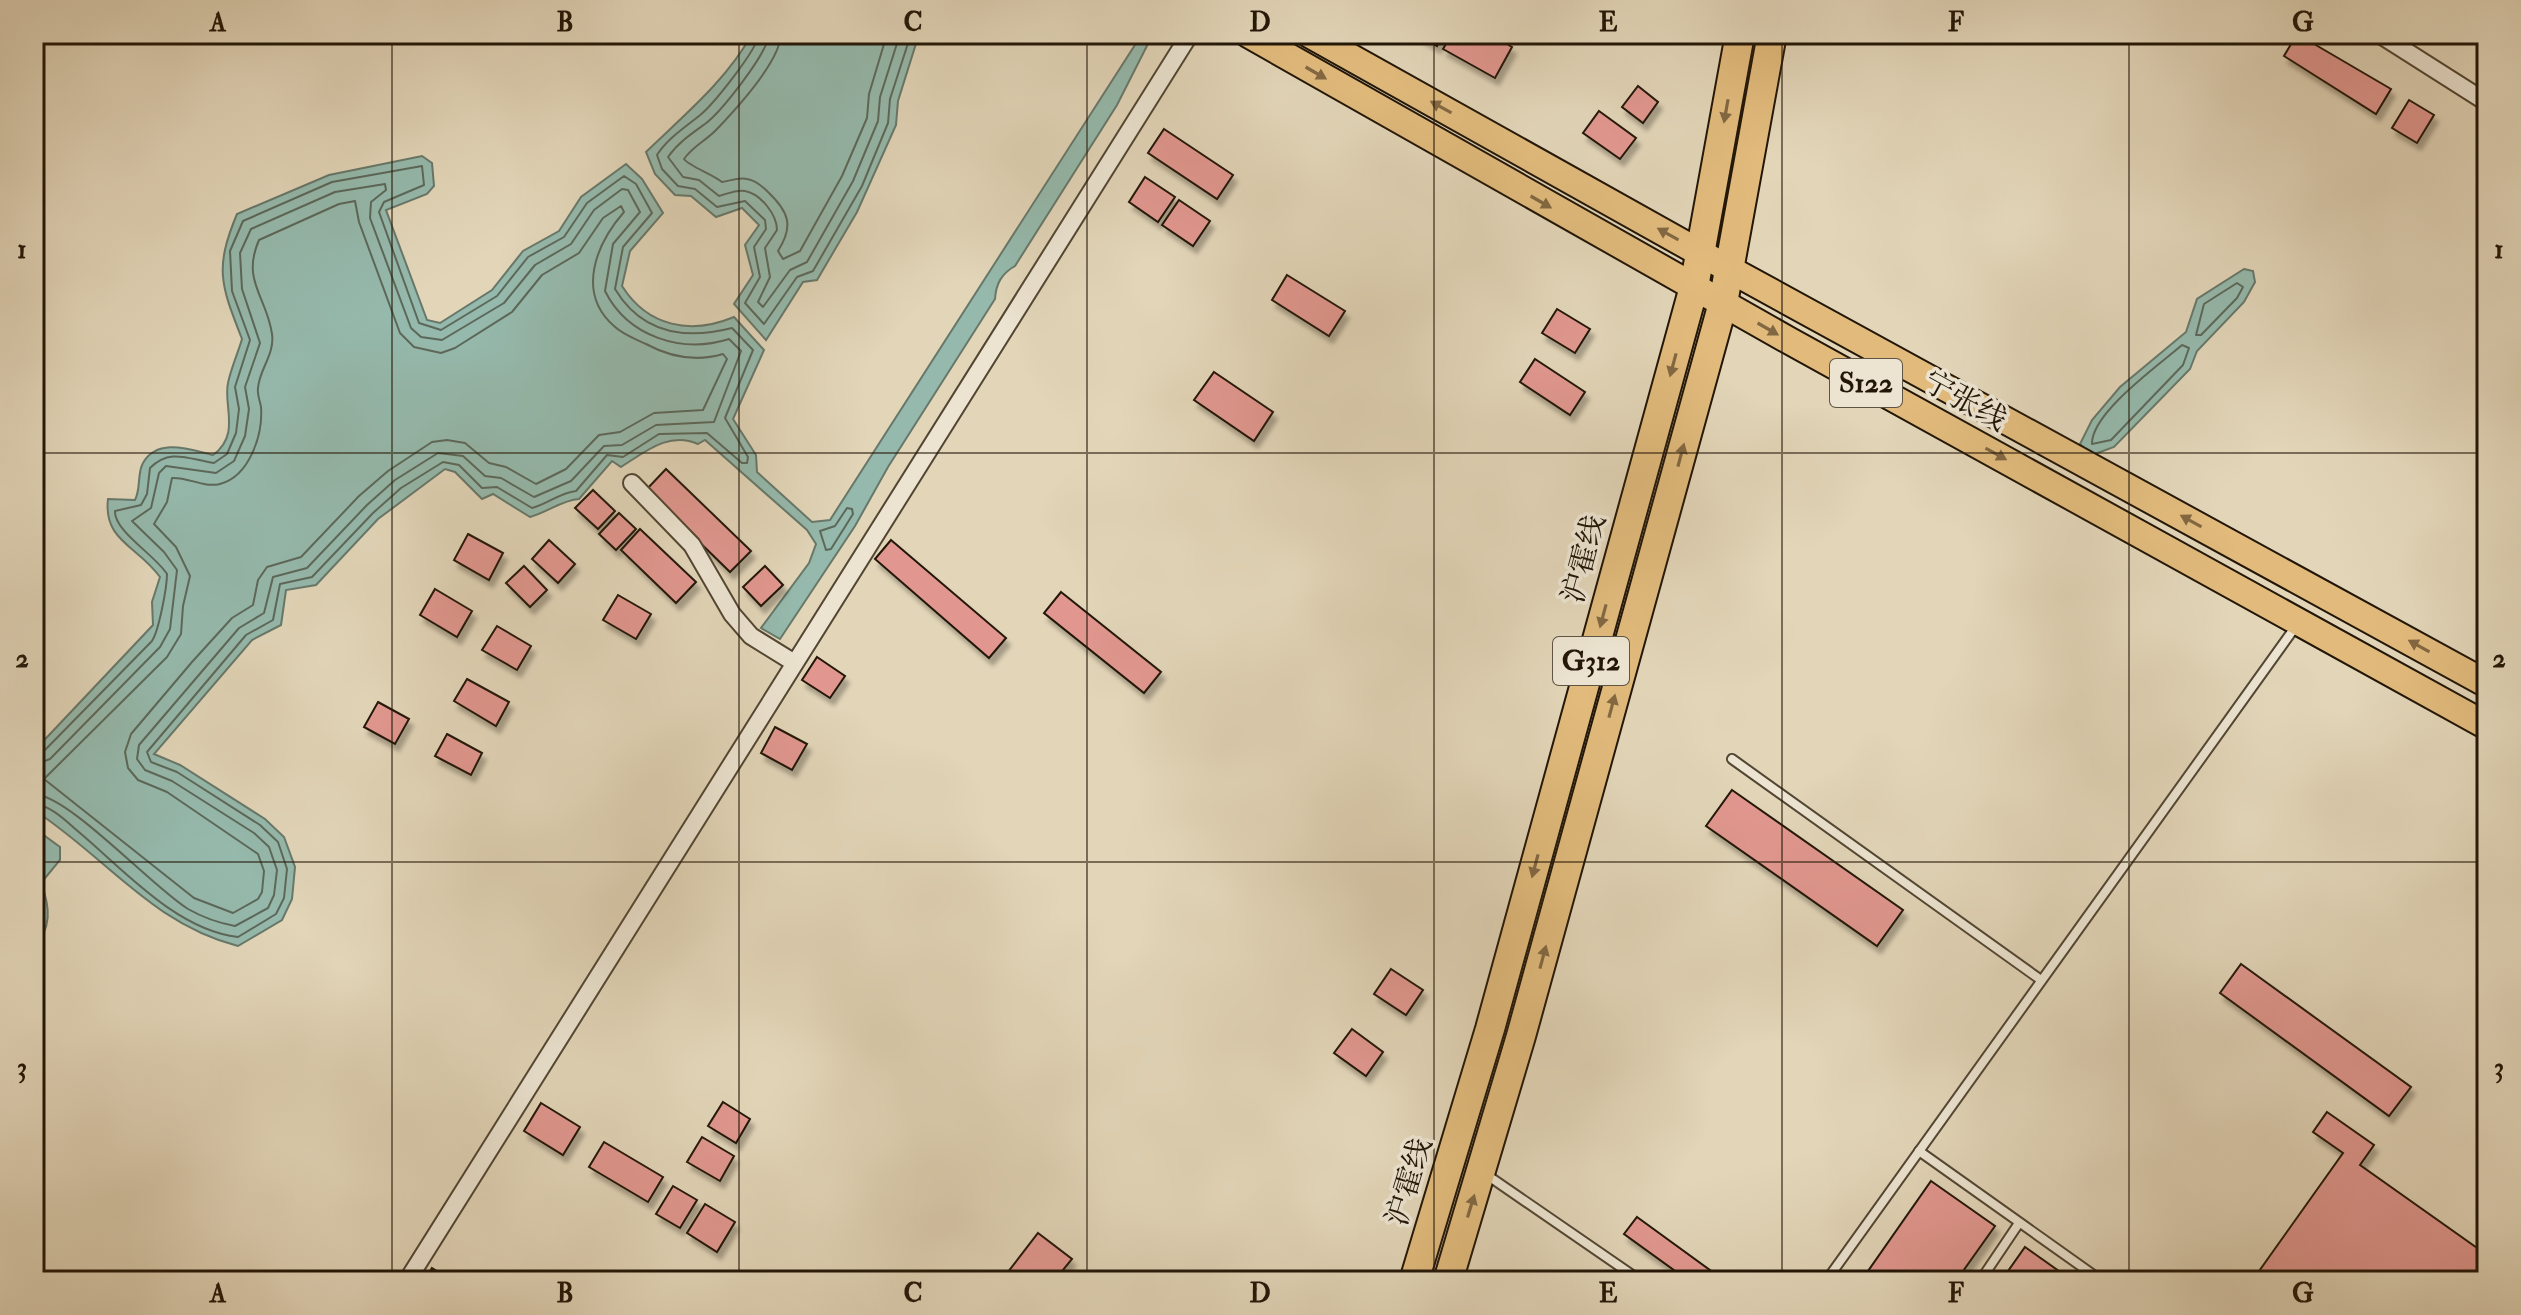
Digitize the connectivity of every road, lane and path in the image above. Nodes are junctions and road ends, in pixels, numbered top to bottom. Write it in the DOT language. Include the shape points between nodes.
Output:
graph roads {
  1 [pos="1190,34"];
  2 [pos="1248,34"];
  3 [pos="1309,34"];
  4 [pos="1740,34"];
  5 [pos="1772,34"];
  6 [pos="2379,34"];
  7 [pos="2486,102"];
  8 [pos="1701,252"];
  9 [pos="1729,269"];
  10 [pos="1694,287"];
  11 [pos="1723,303"];
  12 [pos="632,483"];
  13 [pos="2299,622"];
  14 [pos="793,662"];
  15 [pos="2487,684"];
  16 [pos="2487,726"];
  17 [pos="1732,759"];
  18 [pos="2041,980"];
  19 [pos="1919,1151"];
  20 [pos="1451,1163"];
  21 [pos="1482,1171"];
  22 [pos="2019,1223"];
  23 [pos="407,1281"];
  24 [pos="1414,1281"];
  25 [pos="1448,1281"];
  26 [pos="1641,1281"];
  27 [pos="1826,1281"];
  28 [pos="1980,1281"];
  29 [pos="2102,1281"];
  1 -- 14 [label="street"];
  2 -- 10 [label="main road, 宁张线 / S122, one-way"];
  8 -- 3 [label="main road, 宁张线 / S122, one-way"];
  4 -- 8 [label="highway, 沪霍线 / G312, one-way"];
  5 -- 9 [label="highway, G312"];
  6 -- 7 [label="street"];
  8 -- 9 [label="main road, 宁张线 / S122"];
  8 -- 10 [label="highway, 沪霍线 / G312"];
  9 -- 11 [label="highway, G312"];
  15 -- 9 [label="main road, 宁张线 / S122, one-way"];
  10 -- 11 [label="main road, 宁张线 / S122"];
  10 -- 20 [label="highway, 沪霍线 / G312, one-way"];
  11 -- 13 [label="main road, 宁张线 / S122, one-way"];
  21 -- 11 [label="highway, G312, one-way"];
  12 -- 14 [label="street" via="692,545 751,636"];
  13 -- 16 [label="main road, 宁张线 / S122"];
  13 -- 18 [label="lane"];
  14 -- 23 [label="street"];
  17 -- 18 [label="lane"];
  18 -- 19 [label="lane"];
  19 -- 22 [label="lane"];
  19 -- 27 [label="lane"];
  20 -- 21 [label="highway"];
  20 -- 24 [label="highway, 沪霍线 / G312"];
  25 -- 21 [label="highway, G312, one-way"];
  21 -- 26 [label="lane"];
  22 -- 28 [label="lane"];
  22 -- 29 [label="lane"];
}
